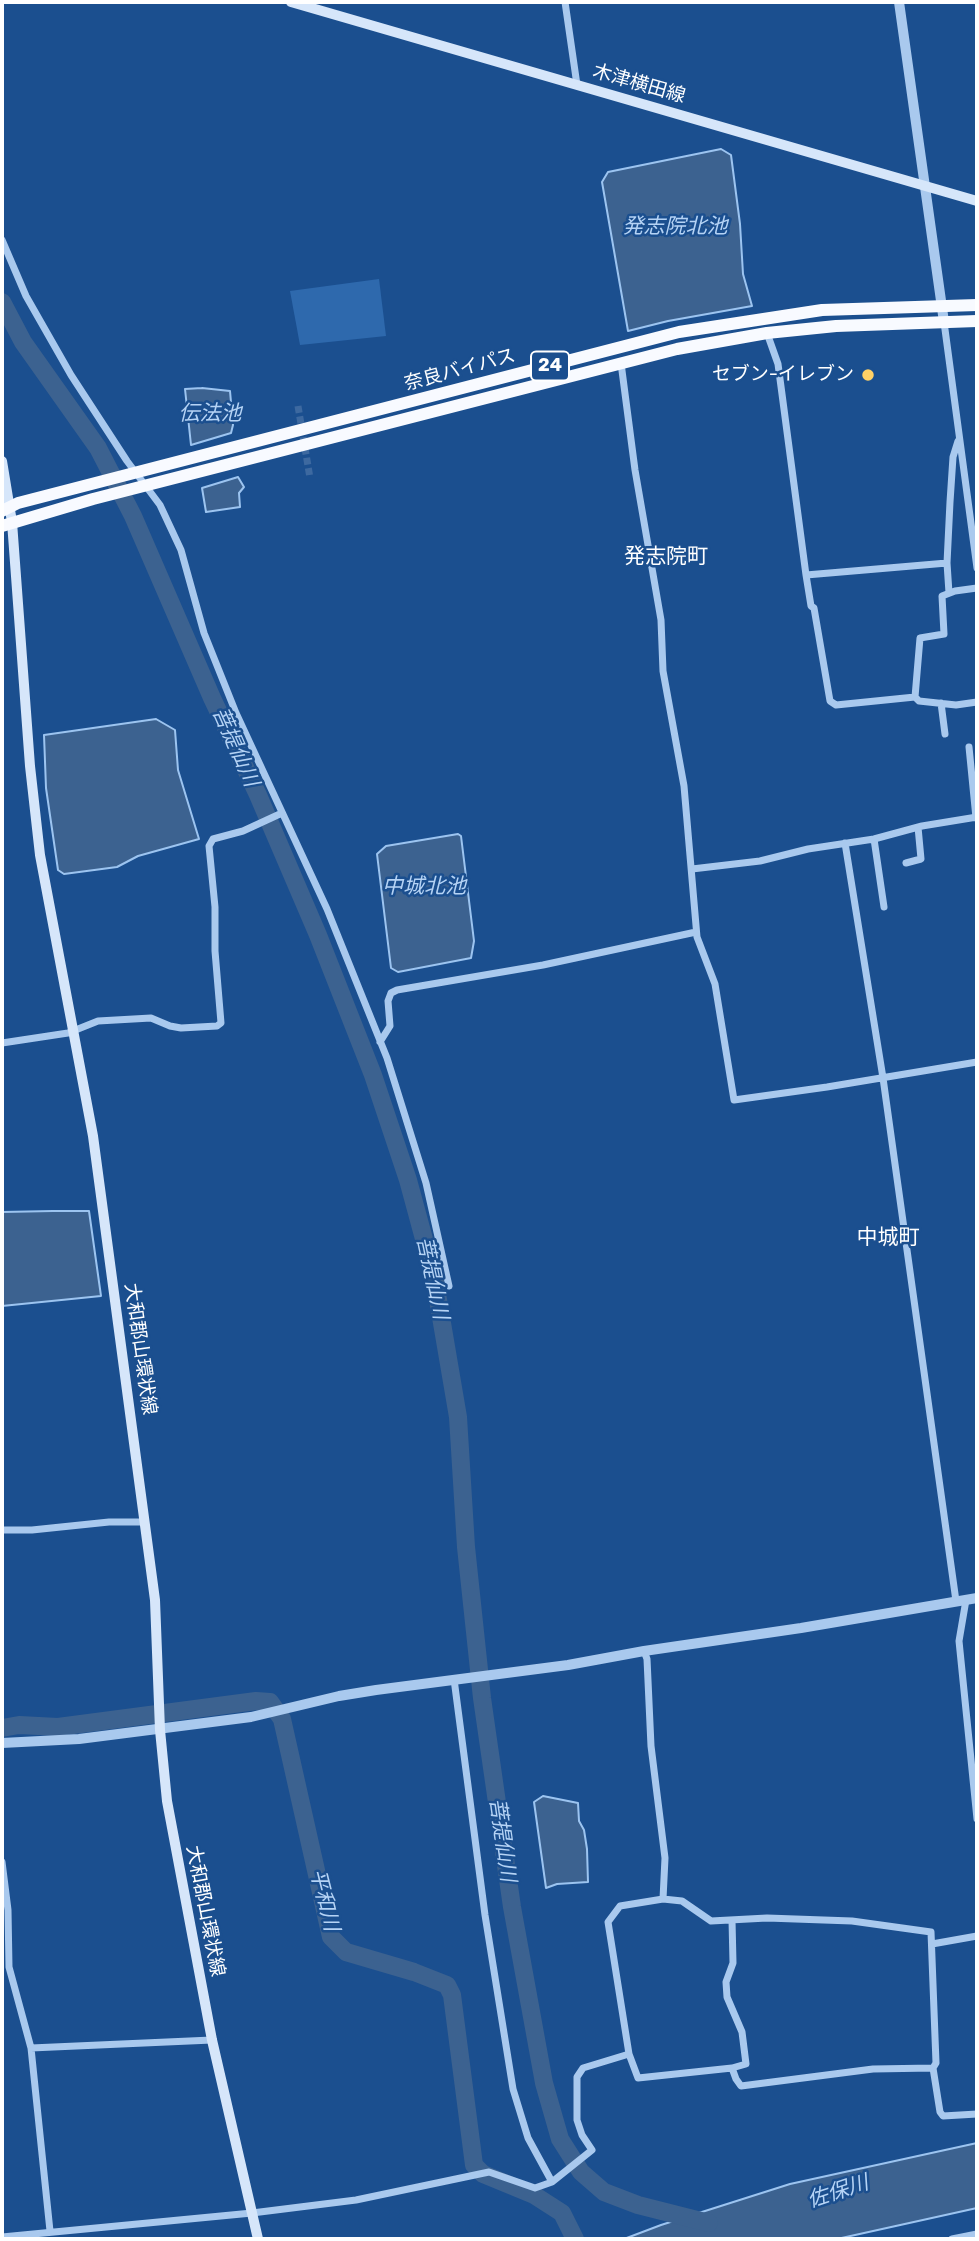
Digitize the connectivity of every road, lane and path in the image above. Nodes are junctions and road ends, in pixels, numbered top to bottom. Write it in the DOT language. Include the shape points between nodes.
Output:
graph roads {
  1 [pos="290,2"];
  2 [pos="565,2"];
  3 [pos="899,2"];
  4 [pos="577,85"];
  5 [pos="924,186"];
  6 [pos="977,201"];
  7 [pos="2,240"];
  8 [pos="977,305"];
  9 [pos="942,306"];
  10 [pos="977,321"];
  11 [pos="944,322"];
  12 [pos="767,333"];
  13 [pos="621,363"];
  14 [pos="960,439"];
  15 [pos="2,461"];
  16 [pos="134,475"];
  17 [pos="143,487"];
  18 [pos="6,509"];
  19 [pos="7,524"];
  20 [pos="947,564"];
  21 [pos="977,568"];
  22 [pos="806,575"];
  23 [pos="977,588"];
  24 [pos="949,593"];
  25 [pos="915,696"];
  26 [pos="977,702"];
  27 [pos="941,703"];
  28 [pos="944,734"];
  29 [pos="968,747"];
  30 [pos="280,814"];
  31 [pos="977,818"];
  32 [pos="918,827"];
  33 [pos="874,839"];
  34 [pos="845,843"];
  35 [pos="906,863"];
  36 [pos="692,869"];
  37 [pos="884,907"];
  38 [pos="696,932"];
  39 [pos="74,1030"];
  40 [pos="380,1042"];
  41 [pos="2,1043"];
  42 [pos="977,1062"];
  43 [pos="883,1078"];
  44 [pos="449,1286"];
  45 [pos="145,1522"];
  46 [pos="2,1530"];
  47 [pos="977,1598"];
  48 [pos="961,1601"];
  49 [pos="644,1651"];
  50 [pos="456,1679"];
  51 [pos="160,1730"];
  52 [pos="2,1743"];
  53 [pos="977,1819"];
  54 [pos="2,1862"];
  55 [pos="663,1899"];
  56 [pos="732,1920"];
  57 [pos="977,1936"];
  58 [pos="932,1944"];
  59 [pos="212,2040"];
  60 [pos="30,2048"];
  61 [pos="629,2054"];
  62 [pos="732,2068"];
  63 [pos="933,2068"];
  64 [pos="977,2114"];
  65 [pos="552,2182"];
  66 [pos="252,2213"];
  67 [pos="50,2231"];
  68 [pos="977,2234"];
  69 [pos="2,2237"];
  70 [pos="258,2239"];
  71 [pos="953,2239"];
  1 -- 4 [label="main road, 木津横田線"];
  2 -- 4 [label="street"];
  3 -- 5 [label="street"];
  4 -- 5 [label="main road, 木津横田線"];
  5 -- 6 [label="main road, 木津横田線"];
  5 -- 9 [label="street"];
  7 -- 16 [label="street" via="26,296"];
  8 -- 9 [label="highway, 奈良バイパス / 24"];
  9 -- 11 [label="street"];
  9 -- 16 [label="highway, 奈良バイパス / 24" via="822,310 679,332"];
  10 -- 11 [label="highway, 奈良バイパス / 24"];
  11 -- 12 [label="highway, 奈良バイパス / 24"];
  11 -- 14 [label="street"];
  12 -- 13 [label="highway, 奈良バイパス / 24"];
  12 -- 22 [label="street" via="778,364"];
  13 -- 17 [label="highway, 奈良バイパス / 24"];
  13 -- 36 [label="street" via="661,620 663,671 682,772"];
  14 -- 20 [label="street" via="953,457"];
  14 -- 21 [label="street"];
  15 -- 18 [label="main road, 大和郡山環状線"];
  16 -- 17 [label="street"];
  16 -- 18 [label="highway, 奈良バイパス / 24"];
  17 -- 19 [label="highway, 奈良バイパス / 24"];
  17 -- 30 [label="street" via="160,505 181,550 204,633"];
  18 -- 19 [label="main road, 大和郡山環状線"];
  19 -- 39 [label="main road, 大和郡山環状線" via="39,842"];
  20 -- 22 [label="street"];
  20 -- 24 [label="street"];
  22 -- 25 [label="street" via="830,701 836,705"];
  23 -- 24 [label="street"];
  24 -- 25 [label="street" via="942,596 944,634 920,638"];
  25 -- 27 [label="street" via="919,701"];
  26 -- 27 [label="street"];
  27 -- 28 [label="street"];
  29 -- 31 [label="street"];
  30 -- 39 [label="street" via="213,839 209,846 221,1023 181,1028 140,1018 98,1021"];
  30 -- 40 [label="street" via="322,897"];
  31 -- 32 [label="street"];
  32 -- 33 [label="street"];
  32 -- 35 [label="street" via="921,859"];
  33 -- 34 [label="street"];
  33 -- 37 [label="street"];
  34 -- 36 [label="street" via="760,861"];
  34 -- 43 [label="street"];
  36 -- 38 [label="street"];
  38 -- 40 [label="street" via="543,965 397,989 388,1001 390,1026"];
  38 -- 43 [label="street" via="715,984 734,1100"];
  39 -- 41 [label="street"];
  39 -- 45 [label="main road, 大和郡山環状線" via="105,1213"];
  40 -- 44 [label="street" via="426,1182"];
  42 -- 43 [label="street"];
  43 -- 48 [label="street"];
  45 -- 46 [label="street"];
  45 -- 51 [label="main road, 大和郡山環状線" via="157,1625"];
  47 -- 48 [label="street"];
  48 -- 49 [label="street"];
  48 -- 53 [label="street" via="959,1642"];
  49 -- 50 [label="street"];
  49 -- 55 [label="street" via="665,1858"];
  50 -- 51 [label="street"];
  50 -- 65 [label="street" via="485,1915 513,2089 528,2138"];
  51 -- 52 [label="street"];
  51 -- 59 [label="main road, 大和郡山環状線" via="167,1801"];
  54 -- 60 [label="street" via="9,1967"];
  55 -- 56 [label="street" via="682,1900 711,1921"];
  55 -- 61 [label="street" via="620,1906 608,1922"];
  56 -- 58 [label="street" via="897,1926 931,1932"];
  56 -- 62 [label="street" via="733,1963 726,1982 727,1997 742,2032 746,2064"];
  57 -- 58 [label="street"];
  58 -- 63 [label="street"];
  59 -- 60 [label="street"];
  59 -- 66 [label="main road, 大和郡山環状線"];
  60 -- 67 [label="street"];
  61 -- 62 [label="street" via="638,2078"];
  61 -- 65 [label="street" via="583,2068 577,2077 577,2120 592,2150"];
  62 -- 63 [label="street" via="741,2085 873,2069"];
  63 -- 64 [label="street" via="943,2116"];
  65 -- 66 [label="street" via="535,2188 489,2172 356,2200"];
  66 -- 67 [label="street"];
  66 -- 70 [label="main road, 大和郡山環状線"];
  67 -- 69 [label="street"];
  68 -- 71 [label="street"];
}
